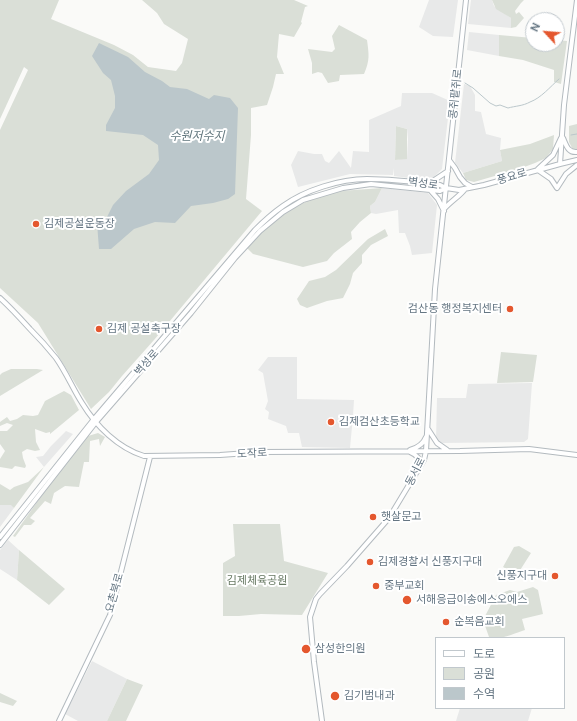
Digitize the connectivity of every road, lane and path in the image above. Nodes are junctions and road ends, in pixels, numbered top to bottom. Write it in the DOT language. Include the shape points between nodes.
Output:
graph roads {
  1 [pos="466,0"];
  2 [pos="577,0"];
  3 [pos="562,136"];
  4 [pos="577,152"];
  5 [pos="449,160"];
  6 [pos="577,160"];
  7 [pos="560,164"];
  8 [pos="577,165"];
  9 [pos="538,170"];
  10 [pos="448,172"];
  11 [pos="429,184"];
  12 [pos="472,187"];
  13 [pos="446,188"];
  14 [pos="465,188"];
  15 [pos="429,190"];
  16 [pos="444,210"];
  17 [pos="0,298"];
  18 [pos="95,421"];
  19 [pos="428,428"];
  20 [pos="427,434"];
  21 [pos="408,451"];
  22 [pos="426,451"];
  23 [pos="449,451"];
  24 [pos="577,455"];
  25 [pos="150,457"];
  26 [pos="420,468"];
  27 [pos="0,537"];
  28 [pos="0,546"];
  29 [pos="59,721"];
  30 [pos="322,721"];
  1 -- 5 [label="main road, 콩쥐팥쥐로"];
  2 -- 3 [label="main road"];
  3 -- 4 [label="main road" via="569,151"];
  3 -- 7 [label="main road"];
  3 -- 9 [label="main road" via="553,155"];
  5 -- 10 [label="main road, 콩쥐팥쥐로"];
  5 -- 12 [label="main road" via="460,177"];
  6 -- 7 [label="main road, 풍요로"];
  7 -- 9 [label="main road, 풍요로"];
  8 -- 9 [label="main road" via="566,174 557,188 551,179"];
  9 -- 12 [label="main road, 풍요로"];
  10 -- 11 [label="main road"];
  10 -- 13 [label="main road, 콩쥐팥쥐로"];
  11 -- 13 [label="main road, 벽성로"];
  11 -- 18 [label="main road, 벽성로" via="365,179 337,183 316,188 284,205 255,230"];
  12 -- 14 [label="main road, 풍요로"];
  13 -- 14 [label="main road, 풍요로"];
  13 -- 15 [label="main road, 벽성로" via="440,191"];
  13 -- 16 [label="main road, 동서로"];
  14 -- 16 [label="main road"];
  15 -- 16 [label="main road"];
  15 -- 18 [label="main road, 벽성로" via="371,184 343,188 303,200 283,212 260,230 191,313"];
  16 -- 19 [label="main road, 동서로" via="435,289"];
  17 -- 18 [label="main road, 도작로" via="47,347"];
  18 -- 25 [label="main road, 도작로" via="121,444 136,453"];
  18 -- 27 [label="main road, 벽성로"];
  18 -- 28 [label="main road, 벽성로"];
  19 -- 20 [label="main road, 동서로"];
  19 -- 23 [label="main road" via="437,443"];
  20 -- 21 [label="main road" via="417,448"];
  20 -- 22 [label="main road, 동서로"];
  21 -- 22 [label="main road, 도작로"];
  21 -- 25 [label="main road, 도작로" via="262,452 220,456"];
  21 -- 26 [label="main road" via="419,458"];
  22 -- 23 [label="main road, 도작로"];
  22 -- 26 [label="main road, 동서로"];
  23 -- 24 [label="main road, 도작로" via="529,449"];
  25 -- 29 [label="main road, 요촌북로" via="110,614"];
  26 -- 30 [label="main road, 동서로" via="389,518 316,599 310,617"];
}
